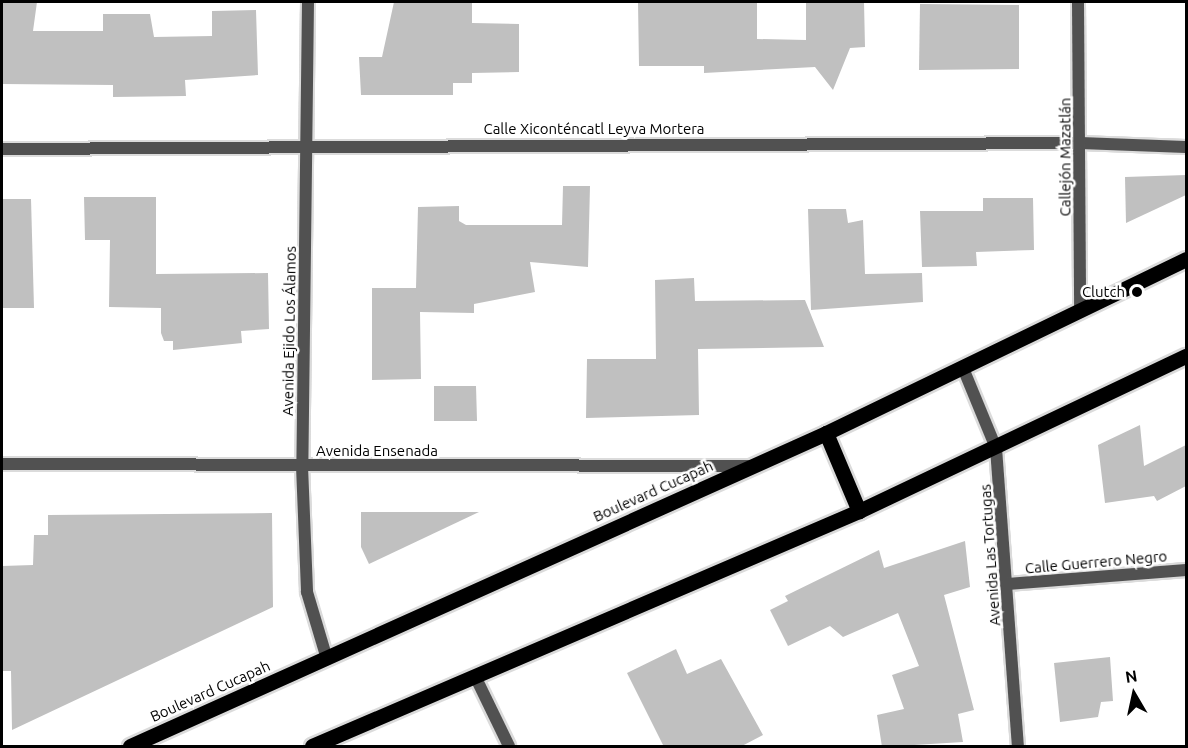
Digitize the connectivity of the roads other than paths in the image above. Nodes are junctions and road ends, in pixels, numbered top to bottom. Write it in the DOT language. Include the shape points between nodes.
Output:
graph roads {
  1 [pos="308,2"];
  2 [pos="1078,2"];
  3 [pos="1080,143"];
  4 [pos="306,145"];
  5 [pos="1186,147"];
  6 [pos="2,149"];
  7 [pos="1186,259"];
  8 [pos="1080,311"];
  9 [pos="1186,356"];
  10 [pos="963,368"];
  11 [pos="826,433"];
  12 [pos="996,448"];
  13 [pos="2,464"];
  14 [pos="302,466"];
  15 [pos="753,466"];
  16 [pos="859,510"];
  17 [pos="1186,570"];
  18 [pos="1007,584"];
  19 [pos="327,659"];
  20 [pos="475,676"];
  21 [pos="130,747"];
  22 [pos="312,747"];
  23 [pos="509,747"];
  24 [pos="1018,747"];
  1 -- 4 [label="street, Avenida Ejido Los Álamos"];
  2 -- 3 [label="street, Callejón Mazatlán"];
  3 -- 4 [label="street, Calle Xiconténcatl Leyva Mortera"];
  3 -- 5 [label="street, Calle Xiconténcatl Leyva Mortera"];
  3 -- 8 [label="street, Callejón Mazatlán"];
  4 -- 6 [label="street, Calle Xiconténcatl Leyva Mortera"];
  4 -- 14 [label="street, Avenida Ejido Los Álamos"];
  7 -- 8 [label="main road, Boulevard Cucapah"];
  8 -- 10 [label="main road, Boulevard Cucapah"];
  9 -- 12 [label="main road"];
  10 -- 11 [label="main road, Boulevard Cucapah"];
  10 -- 12 [label="street, Avenida Las Tortugas"];
  11 -- 15 [label="main road, Boulevard Cucapah"];
  11 -- 16 [label="main road"];
  12 -- 16 [label="main road"];
  12 -- 18 [label="street, Avenida Las Tortugas"];
  13 -- 14 [label="street, Avenida Ensenada"];
  14 -- 15 [label="street, Avenida Ensenada"];
  14 -- 19 [label="street, Avenida Ejido Los Álamos" via="307,592"];
  15 -- 19 [label="main road, Boulevard Cucapah"];
  16 -- 20 [label="main road"];
  17 -- 18 [label="street, Calle Guerrero Negro"];
  18 -- 24 [label="street, Avenida Las Tortugas"];
  19 -- 21 [label="main road, Boulevard Cucapah"];
  20 -- 22 [label="main road"];
  20 -- 23 [label="street"];
}
